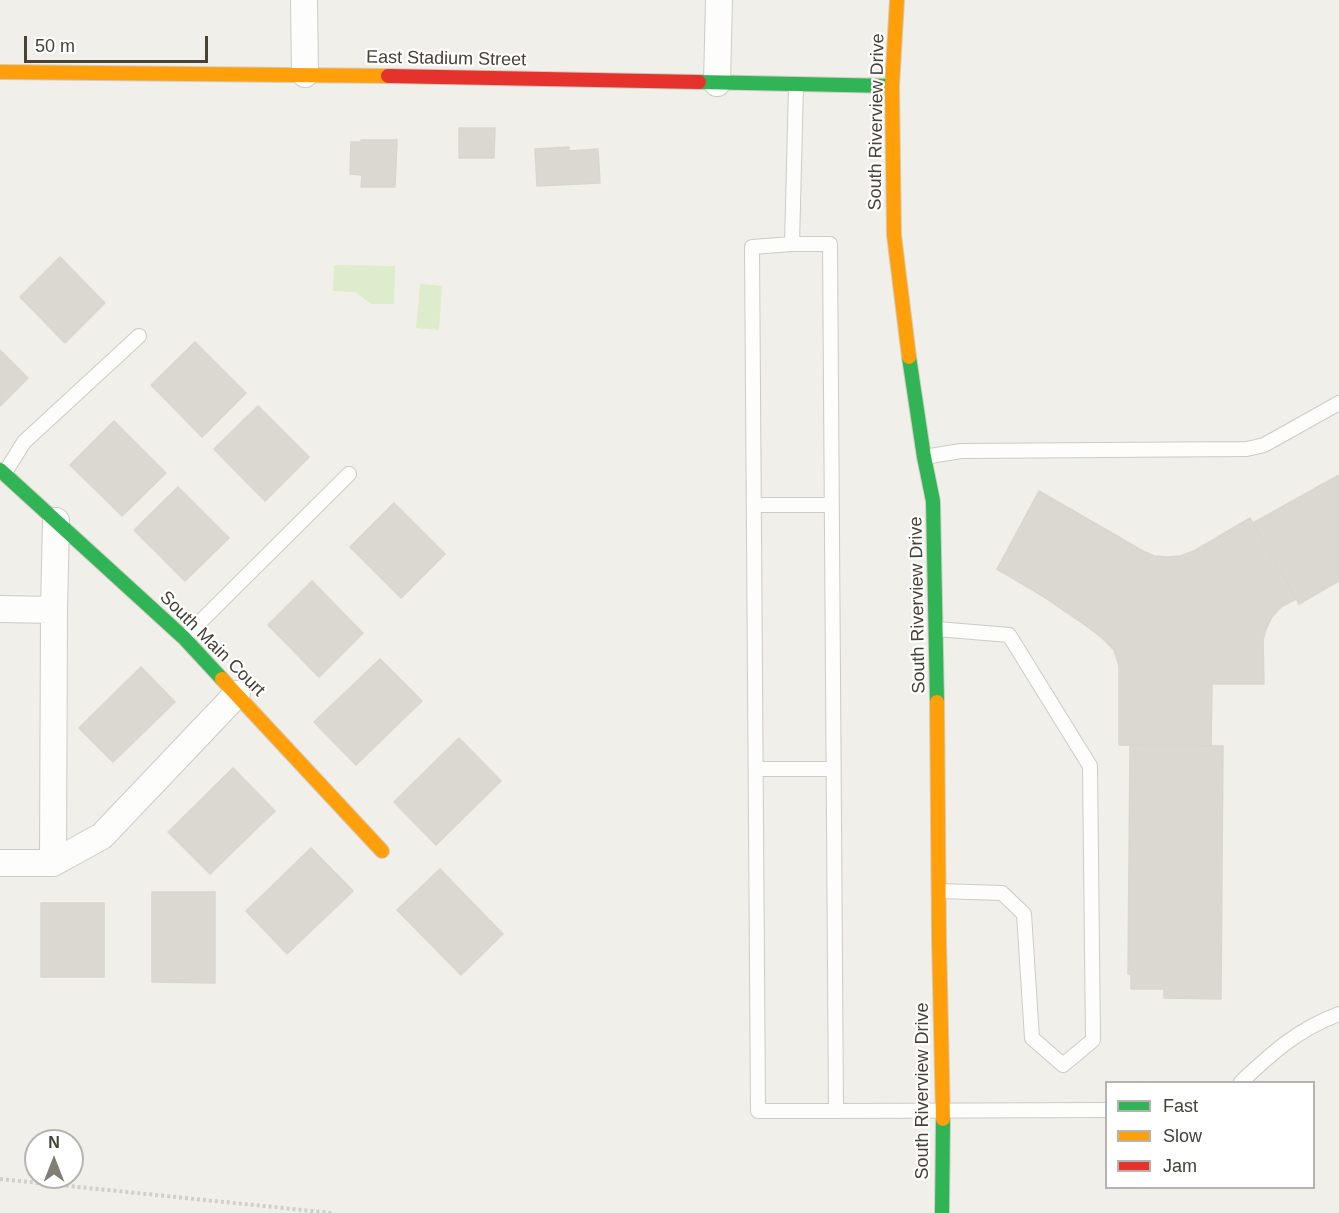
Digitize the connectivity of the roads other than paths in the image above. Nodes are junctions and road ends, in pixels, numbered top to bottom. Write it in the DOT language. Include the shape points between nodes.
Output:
graph roads {
  1 [pos="304,0"];
  2 [pos="719,0"];
  3 [pos="897,0"];
  4 [pos="0,72"];
  5 [pos="305,74"];
  6 [pos="717,83"];
  7 [pos="796,85"];
  8 [pos="892,86"];
  9 [pos="792,244"];
  10 [pos="139,336"];
  11 [pos="1339,404"];
  12 [pos="924,457"];
  13 [pos="2,472"];
  14 [pos="349,474"];
  15 [pos="754,505"];
  16 [pos="831,505"];
  17 [pos="56,521"];
  18 [pos="0,609"];
  19 [pos="54,610"];
  20 [pos="937,629"];
  21 [pos="184,638"];
  22 [pos="237,694"];
  23 [pos="756,769"];
  24 [pos="833,769"];
  25 [pos="382,851"];
  26 [pos="0,862"];
  27 [pos="53,862"];
  28 [pos="939,891"];
  29 [pos="1339,1014"];
  30 [pos="1243,1081"];
  31 [pos="1105,1110"];
  32 [pos="836,1111"];
  33 [pos="943,1111"];
  34 [pos="942,1213"];
  1 -- 5 [label="street"];
  2 -- 6 [label="street"];
  3 -- 8 [label="street, South Riverview Drive"];
  4 -- 5 [label="street, East Stadium Street"];
  5 -- 6 [label="street, East Stadium Street"];
  6 -- 7 [label="street, East Stadium Street"];
  7 -- 8 [label="street, East Stadium Street"];
  7 -- 9 [label="lane"];
  8 -- 12 [label="street, South Riverview Drive" via="894,235"];
  9 -- 15 [label="lane" via="752,247"];
  9 -- 16 [label="lane" via="830,244"];
  10 -- 13 [label="lane" via="24,442"];
  11 -- 12 [label="lane" via="1264,445 1247,449 961,451"];
  12 -- 20 [label="street, South Riverview Drive" via="933,501"];
  13 -- 17 [label="street, South Main Court"];
  14 -- 21 [label="lane"];
  15 -- 16 [label="lane"];
  15 -- 23 [label="lane"];
  16 -- 24 [label="lane"];
  17 -- 19 [label="street"];
  17 -- 21 [label="street, South Main Court"];
  18 -- 19 [label="street"];
  19 -- 27 [label="street"];
  20 -- 28 [label="street, South Riverview Drive"];
  20 -- 28 [label="lane" via="1009,635 1090,766 1093,1040 1063,1065 1032,1038 1024,915 1017,907 1002,893"];
  21 -- 22 [label="street, South Main Court"];
  22 -- 25 [label="street, South Main Court"];
  22 -- 27 [label="street" via="102,836"];
  23 -- 24 [label="lane"];
  23 -- 32 [label="lane" via="758,1111"];
  24 -- 32 [label="lane"];
  26 -- 27 [label="street"];
  28 -- 33 [label="street, South Riverview Drive"];
  29 -- 30 [label="lane" via="1289,1039"];
  31 -- 33 [label="lane"];
  32 -- 33 [label="lane"];
  33 -- 34 [label="street, South Riverview Drive"];
}
